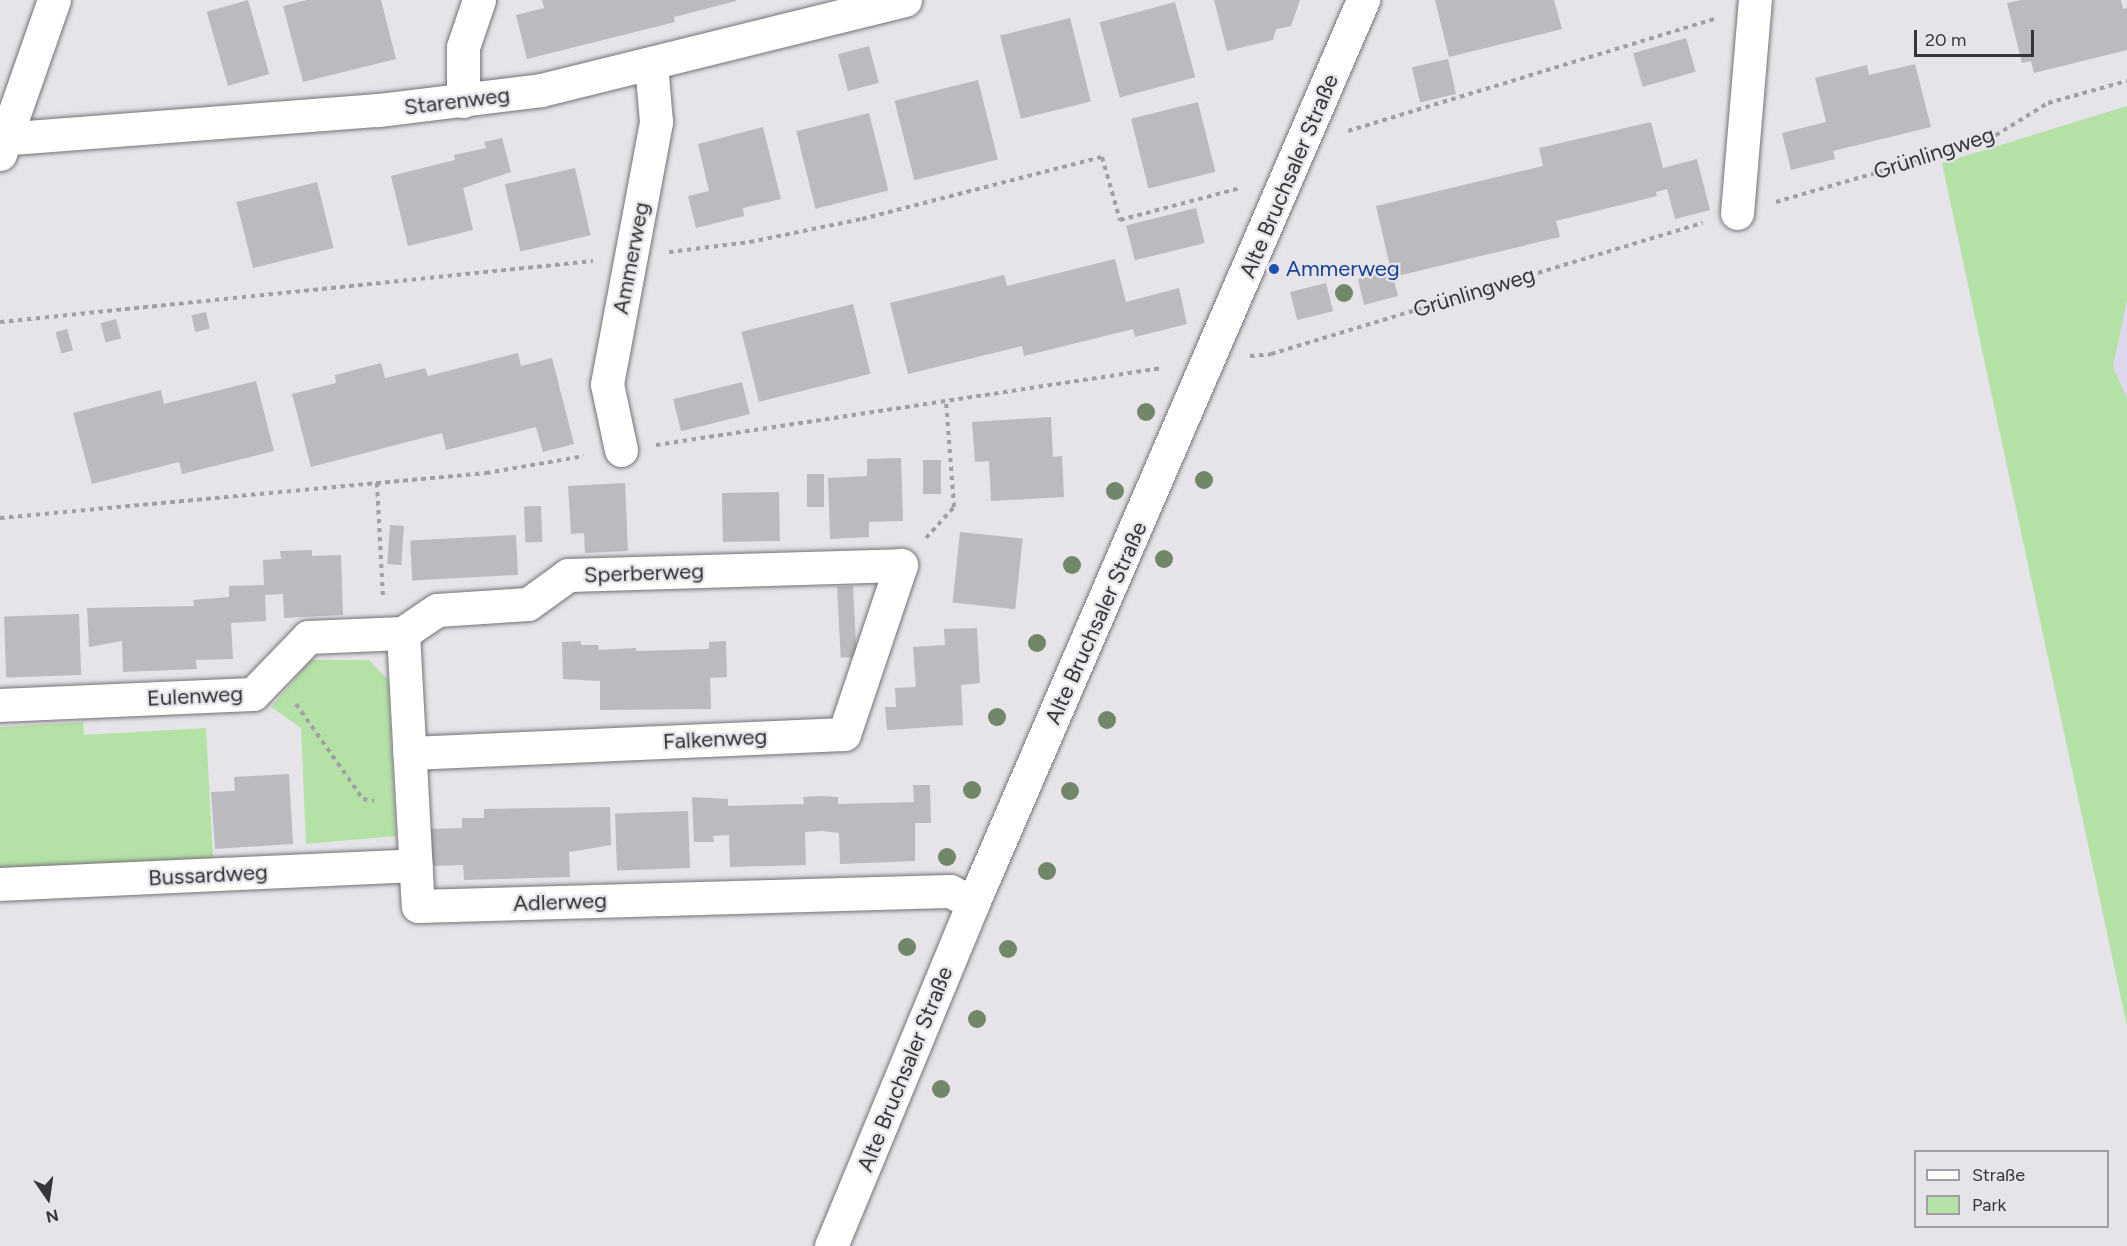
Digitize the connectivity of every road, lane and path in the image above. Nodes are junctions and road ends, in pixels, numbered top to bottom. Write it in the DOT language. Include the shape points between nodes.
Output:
graph roads {
  1 [pos="54,0"];
  2 [pos="479,0"];
  3 [pos="905,0"];
  4 [pos="1363,0"];
  5 [pos="1755,3"];
  6 [pos="651,64"];
  7 [pos="2127,81"];
  8 [pos="463,101"];
  9 [pos="2,144"];
  10 [pos="1303,144"];
  11 [pos="1737,213"];
  12 [pos="1210,361"];
  13 [pos="946,400"];
  14 [pos="621,450"];
  15 [pos="377,483"];
  16 [pos="901,565"];
  17 [pos="394,633"];
  18 [pos="253,694"];
  19 [pos="0,705"];
  20 [pos="409,753"];
  21 [pos="413,811"];
  22 [pos="416,865"];
  23 [pos="0,884"];
  24 [pos="973,903"];
  25 [pos="831,1246"];
  1 -- 9 [label="street"];
  2 -- 8 [label="street" via="463,47"];
  3 -- 6 [label="street, Starenweg"];
  4 -- 10 [label="street, Alte Bruchsaler Straße"];
  5 -- 10 [label="path" via="1566,67"];
  5 -- 11 [label="street"];
  6 -- 8 [label="street, Starenweg" via="541,90"];
  6 -- 14 [label="street, Ammerweg" via="656,122 607,384"];
  7 -- 11 [label="path, Grünlingweg" via="2048,103 1988,140"];
  8 -- 9 [label="street, Starenweg"];
  10 -- 12 [label="street, Alte Bruchsaler Straße"];
  11 -- 12 [label="path, Grünlingweg" via="1271,354"];
  12 -- 24 [label="street, Alte Bruchsaler Straße"];
  13 -- 16 [label="path" via="954,507"];
  15 -- 17 [label="path"];
  16 -- 17 [label="street, Sperberweg" via="568,575 528,604 437,610"];
  16 -- 20 [label="street, Falkenweg" via="844,734"];
  17 -- 18 [label="street, Eulenweg" via="308,637"];
  17 -- 20 [label="street, Adlerweg"];
  18 -- 19 [label="street, Eulenweg"];
  18 -- 21 [label="path" via="294,700 363,799"];
  20 -- 21 [label="street, Adlerweg"];
  21 -- 22 [label="street, Adlerweg"];
  22 -- 23 [label="street, Bussardweg"];
  22 -- 24 [label="street, Adlerweg" via="418,906 950,891"];
  24 -- 25 [label="street, Alte Bruchsaler Straße"];
}
